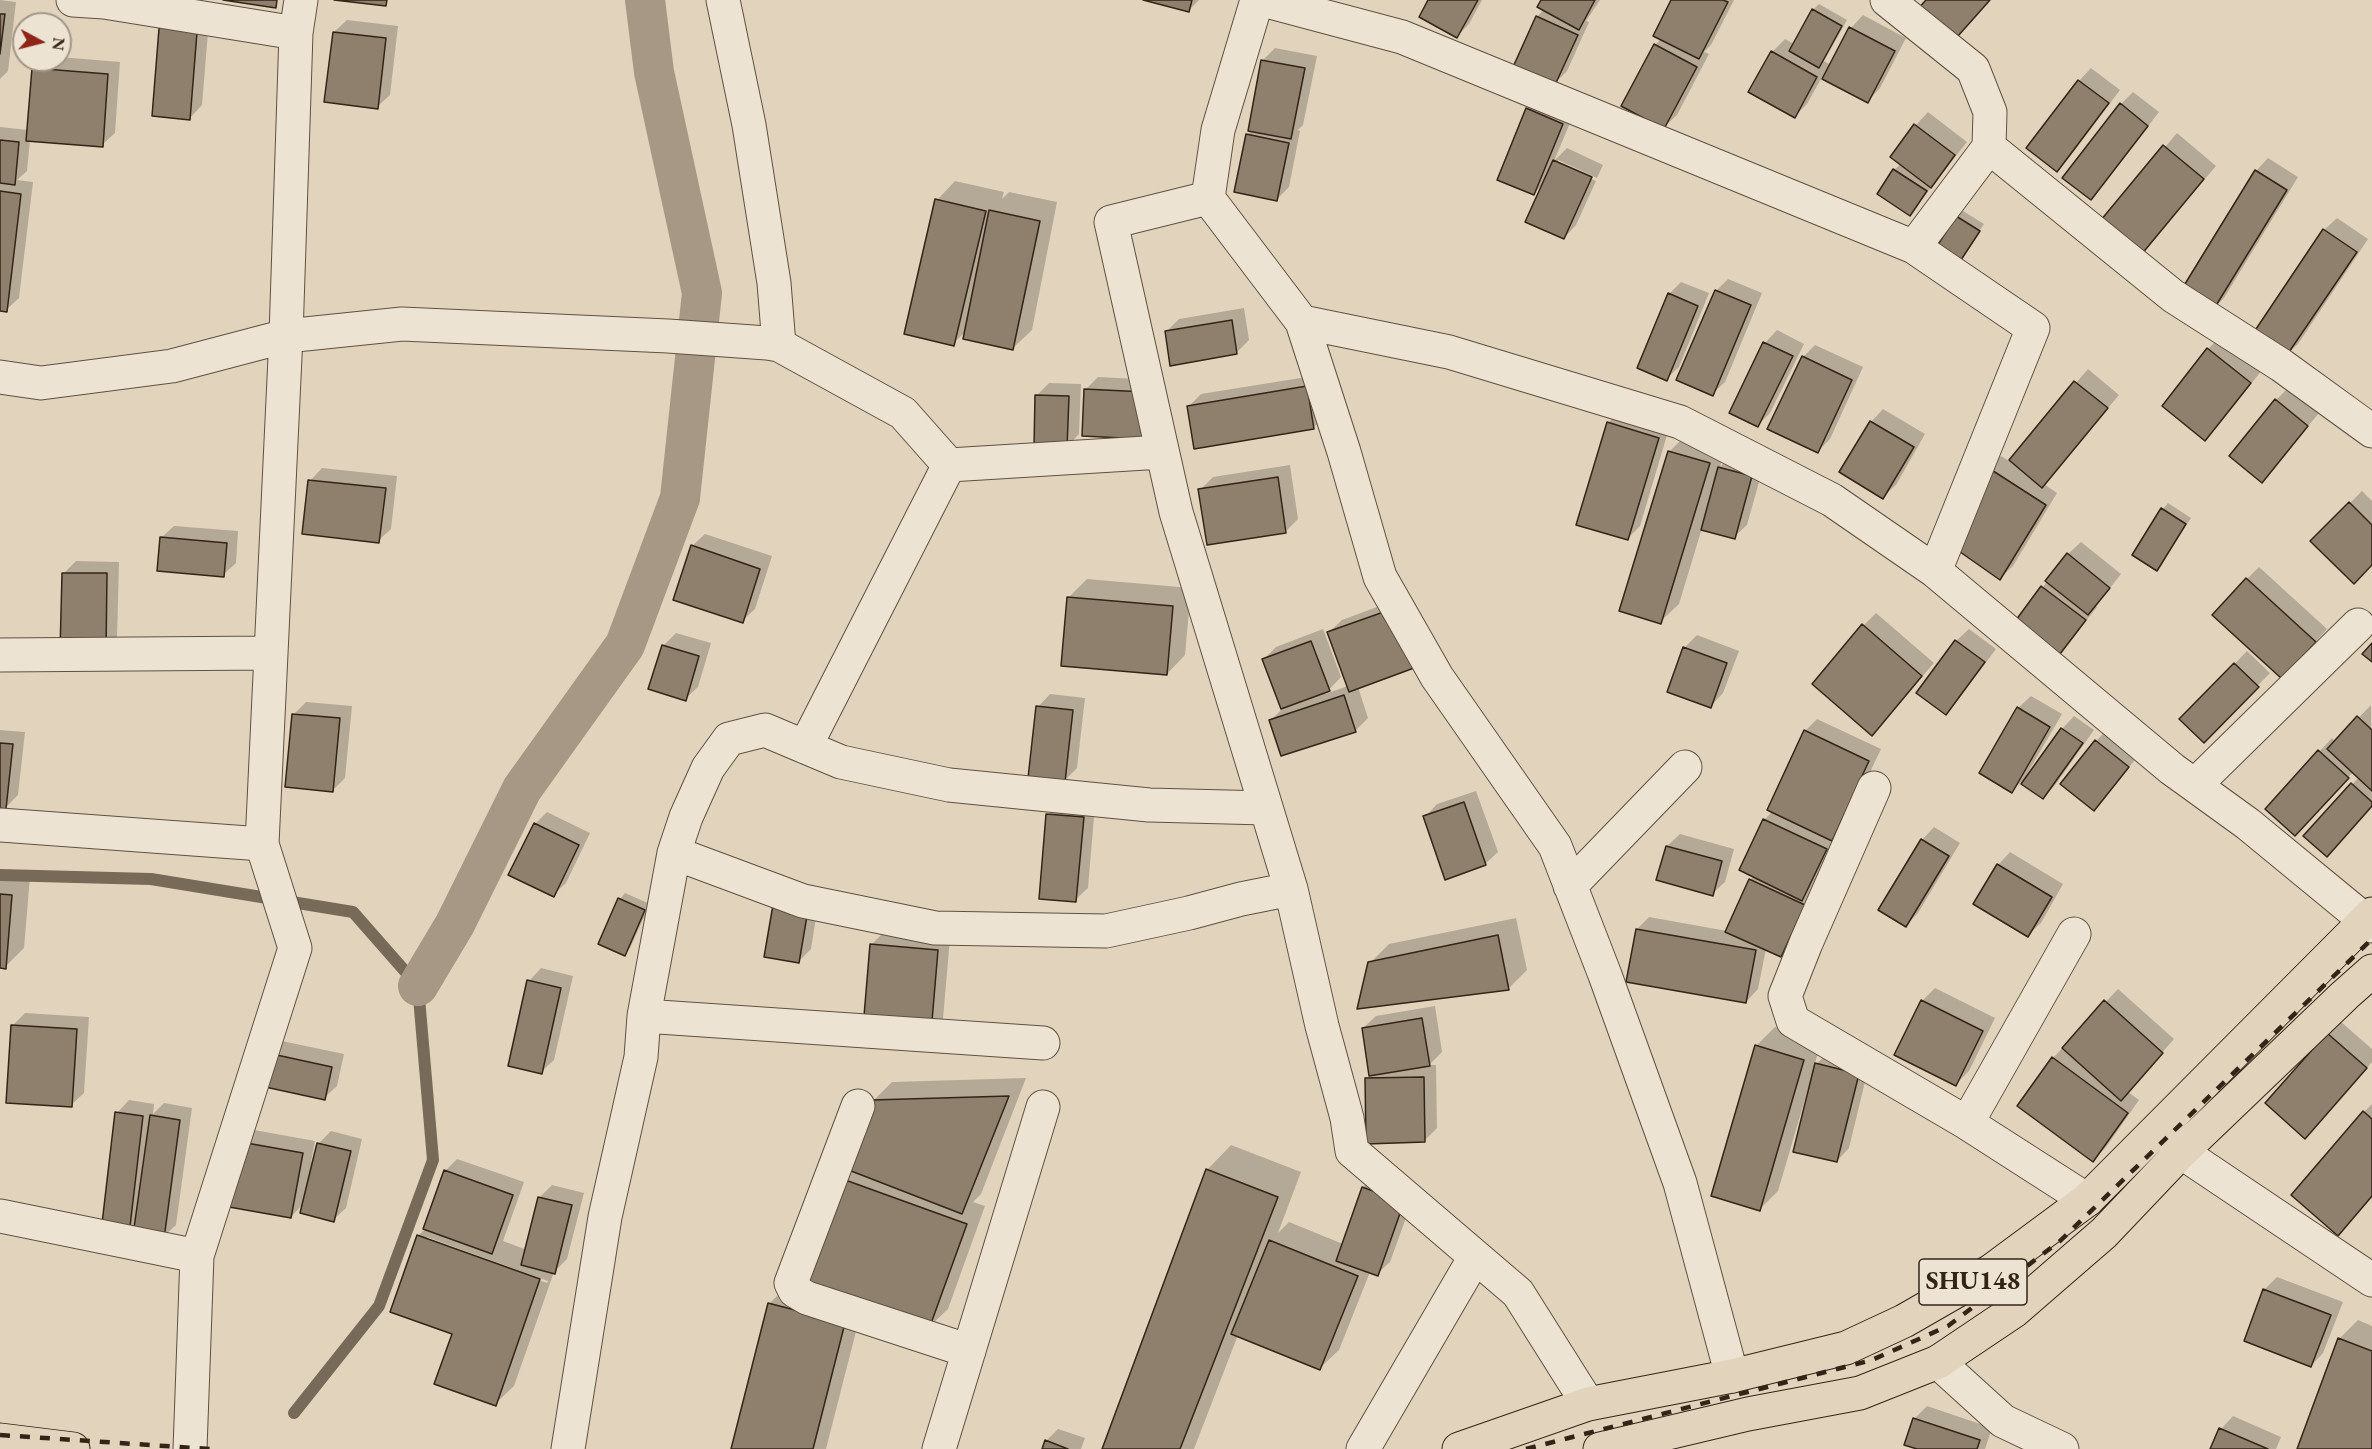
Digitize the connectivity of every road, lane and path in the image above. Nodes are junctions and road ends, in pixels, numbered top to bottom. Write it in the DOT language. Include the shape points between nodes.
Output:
graph roads {
  1 [pos="73,0"];
  2 [pos="301,0"];
  3 [pos="723,0"];
  4 [pos="1257,0"];
  5 [pos="1263,0"];
  6 [pos="1887,0"];
  7 [pos="296,33"];
  8 [pos="1989,147"];
  9 [pos="1208,198"];
  10 [pos="1914,247"];
  11 [pos="1302,322"];
  12 [pos="286,336"];
  13 [pos="773,344"];
  14 [pos="0,377"];
  15 [pos="2372,431"];
  16 [pos="1162,452"];
  17 [pos="949,465"];
  18 [pos="1935,571"];
  19 [pos="2358,625"];
  20 [pos="270,652"];
  21 [pos="0,655"];
  22 [pos="805,747"];
  23 [pos="1685,767"];
  24 [pos="2195,785"];
  25 [pos="1874,789"];
  26 [pos="1266,808"];
  27 [pos="0,825"];
  28 [pos="262,844"];
  29 [pos="674,853"];
  30 [pos="1570,886"];
  31 [pos="1291,889"];
  32 [pos="2370,920"];
  33 [pos="2074,934"];
  34 [pos="2372,971"];
  35 [pos="644,1016"];
  36 [pos="1043,1043"];
  37 [pos="858,1106"];
  38 [pos="1043,1107"];
  39 [pos="1967,1123"];
  40 [pos="2181,1152"];
  41 [pos="2087,1200"];
  42 [pos="0,1216"];
  43 [pos="197,1256"];
  44 [pos="1475,1257"];
  45 [pos="2372,1280"];
  46 [pos="969,1351"];
  47 [pos="1938,1362"];
  48 [pos="1732,1376"];
  49 [pos="1588,1404"];
  50 [pos="0,1440"];
  51 [pos="73,1449"];
  52 [pos="190,1449"];
  53 [pos="568,1449"];
  54 [pos="939,1449"];
  55 [pos="1363,1449"];
  56 [pos="1459,1449"];
  57 [pos="1600,1449"];
  58 [pos="2062,1449"];
  1 -- 7 [label="street"];
  2 -- 7 [label="street"];
  3 -- 13 [label="street" via="749,125 774,283"];
  4 -- 9 [label="street" via="1218,129"];
  5 -- 10 [label="street" via="1402,37"];
  6 -- 8 [label="street" via="1973,69 1990,112"];
  7 -- 12 [label="street"];
  8 -- 10 [label="street"];
  8 -- 15 [label="street" via="2173,296 2281,365"];
  9 -- 11 [label="street"];
  9 -- 16 [label="street" via="1111,222"];
  10 -- 18 [label="street" via="2033,328"];
  11 -- 18 [label="street" via="1449,352 1680,422 1832,500"];
  11 -- 30 [label="street" via="1380,577 1437,677 1555,846"];
  12 -- 13 [label="street" via="402,324"];
  12 -- 14 [label="street" via="172,366 41,383"];
  12 -- 20 [label="street"];
  13 -- 17 [label="street" via="903,413"];
  16 -- 17 [label="street"];
  16 -- 26 [label="street" via="1176,512"];
  17 -- 22 [label="street"];
  18 -- 24 [label="street"];
  19 -- 24 [label="street"];
  20 -- 21 [label="street"];
  20 -- 28 [label="street"];
  22 -- 26 [label="street" via="841,762 949,785 1149,806"];
  22 -- 29 [label="street" via="765,730 729,739 708,768"];
  23 -- 30 [label="street"];
  24 -- 32 [label="street"];
  25 -- 39 [label="street" via="1785,996 1793,1021"];
  26 -- 31 [label="street"];
  27 -- 28 [label="street"];
  28 -- 43 [label="street" via="295,948"];
  29 -- 31 [label="street" via="803,901 935,928 1106,931"];
  29 -- 35 [label="street"];
  30 -- 48 [label="street" via="1680,1183"];
  31 -- 44 [label="street" via="1352,1150"];
  32 -- 41 [label="highway, SHU148"];
  33 -- 39 [label="street"];
  34 -- 40 [label="highway, SHU148"];
  35 -- 36 [label="street"];
  35 -- 53 [label="street" via="641,1058 605,1217"];
  37 -- 46 [label="street" via="791,1284 807,1298"];
  38 -- 46 [label="street"];
  39 -- 41 [label="street"];
  40 -- 45 [label="street"];
  40 -- 47 [label="highway, SHU148" via="2103,1233 2014,1311"];
  41 -- 48 [label="highway, SHU148" via="1990,1271 1904,1321 1846,1348"];
  42 -- 43 [label="street"];
  43 -- 52 [label="street"];
  44 -- 49 [label="street" via="1518,1293"];
  44 -- 55 [label="street"];
  46 -- 54 [label="street"];
  47 -- 57 [label="highway, SHU148" via="1860,1393 1748,1414"];
  47 -- 58 [label="street" via="2003,1421"];
  48 -- 49 [label="highway, SHU148"];
  49 -- 56 [label="highway, SHU148"];
  50 -- 51 [label="highway"];
}
